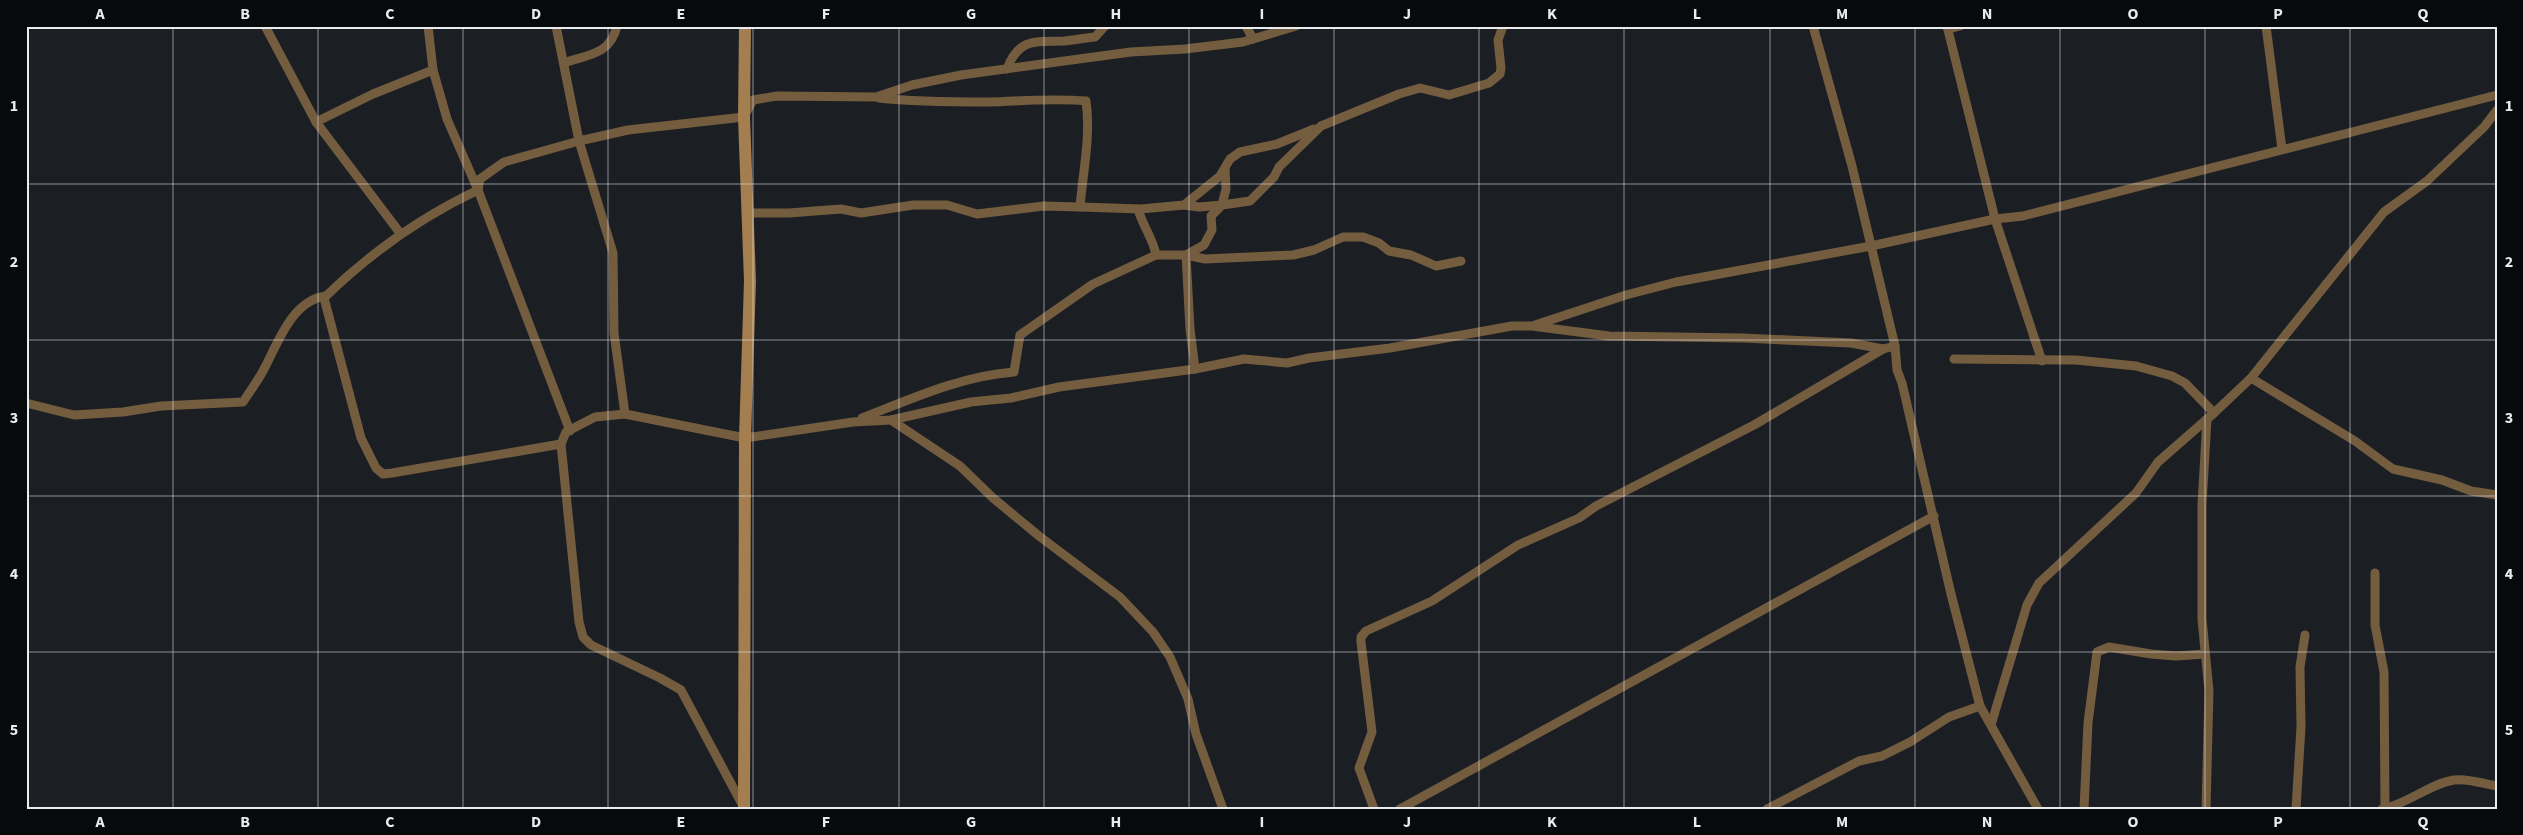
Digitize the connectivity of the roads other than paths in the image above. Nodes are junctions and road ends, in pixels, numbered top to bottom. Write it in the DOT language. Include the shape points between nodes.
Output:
graph roads {
  1 [pos="265,26"];
  2 [pos="428,26"];
  3 [pos="556,26"];
  4 [pos="617,26"];
  5 [pos="745,26"];
  6 [pos="1105,26"];
  7 [pos="1246,26"];
  8 [pos="1296,26"];
  9 [pos="1503,26"];
  10 [pos="1813,26"];
  11 [pos="1960,26"];
  12 [pos="2266,26"];
  13 [pos="1947,28"];
  14 [pos="1253,39"];
  15 [pos="564,63"];
  16 [pos="1006,69"];
  17 [pos="433,70"];
  18 [pos="2497,95"];
  19 [pos="876,97"];
  20 [pos="2497,110"];
  21 [pos="744,117"];
  22 [pos="316,122"];
  23 [pos="1321,126"];
  24 [pos="580,141"];
  25 [pos="2282,149"];
  26 [pos="1225,169"];
  27 [pos="478,190"];
  28 [pos="1184,205"];
  29 [pos="1222,205"];
  30 [pos="1080,206"];
  31 [pos="1138,209"];
  32 [pos="748,213"];
  33 [pos="1996,219"];
  34 [pos="400,233"];
  35 [pos="1871,246"];
  36 [pos="1156,255"];
  37 [pos="1186,255"];
  38 [pos="1461,261"];
  39 [pos="326,296"];
  40 [pos="1532,326"];
  41 [pos="1895,346"];
  42 [pos="1883,349"];
  43 [pos="1954,359"];
  44 [pos="2042,361"];
  45 [pos="1195,370"];
  46 [pos="2251,378"];
  47 [pos="26,403"];
  48 [pos="625,414"];
  49 [pos="2210,416"];
  50 [pos="892,420"];
  51 [pos="854,422"];
  52 [pos="570,432"];
  53 [pos="745,438"];
  54 [pos="561,444"];
  55 [pos="2497,495"];
  56 [pos="1934,516"];
  57 [pos="2374,573"];
  58 [pos="2305,635"];
  59 [pos="2205,654"];
  60 [pos="1980,706"];
  61 [pos="1991,725"];
  62 [pos="2497,786"];
  63 [pos="744,808"];
  64 [pos="2384,808"];
  65 [pos="1223,809"];
  66 [pos="1374,809"];
  67 [pos="1400,809"];
  68 [pos="1767,809"];
  69 [pos="2038,809"];
  70 [pos="2084,809"];
  71 [pos="2206,809"];
  72 [pos="2296,809"];
  1 -- 22 [label="street"];
  2 -- 17 [label="street"];
  3 -- 15 [label="street"];
  4 -- 15 [label="street" via="614,40 607,48"];
  5 -- 21 [label="street"];
  6 -- 16 [label="street" via="1095,37 1030,43 1011,57"];
  7 -- 14 [label="street"];
  8 -- 14 [label="street"];
  9 -- 23 [label="street" via="1498,40 1500,74 1489,83 1449,95 1420,88"];
  10 -- 35 [label="street"];
  11 -- 13 [label="street"];
  12 -- 25 [label="street"];
  13 -- 33 [label="street"];
  14 -- 16 [label="street"];
  15 -- 24 [label="street"];
  16 -- 19 [label="street" via="912,85"];
  17 -- 22 [label="street"];
  17 -- 27 [label="street" via="448,119"];
  18 -- 25 [label="street"];
  19 -- 21 [label="street" via="761,98 754,100"];
  19 -- 30 [label="street" via="935,101 1058,98 1086,101 1087,152"];
  20 -- 46 [label="street" via="2484,127 2427,181 2384,212"];
  21 -- 24 [label="street" via="628,130"];
  21 -- 32 [label="street"];
  22 -- 34 [label="street"];
  23 -- 26 [label="street" via="1277,144 1240,152 1230,159"];
  23 -- 29 [label="street" via="1250,201"];
  24 -- 27 [label="street" via="504,162 480,179"];
  24 -- 48 [label="street" via="613,253 614,333"];
  25 -- 33 [label="street" via="2023,216"];
  26 -- 28 [label="street"];
  26 -- 29 [label="street" via="1226,189"];
  27 -- 34 [label="street" via="438,209"];
  27 -- 52 [label="street"];
  28 -- 29 [label="street"];
  28 -- 31 [label="street"];
  29 -- 37 [label="street" via="1211,216 1212,230 1204,245"];
  30 -- 31 [label="street"];
  30 -- 32 [label="street" via="1044,206 977,214 947,205 913,204 861,213 841,209"];
  31 -- 36 [label="street"];
  32 -- 53 [label="street" via="750,280"];
  33 -- 35 [label="street"];
  33 -- 44 [label="street"];
  34 -- 39 [label="street"];
  35 -- 40 [label="street" via="1676,282"];
  35 -- 41 [label="street"];
  36 -- 37 [label="street"];
  36 -- 51 [label="street" via="1093,284 1020,336 1014,372 988,374"];
  37 -- 38 [label="street" via="1205,259 1274,257 1314,250 1343,237 1363,237 1389,251 1412,255 1436,266"];
  37 -- 45 [label="street"];
  39 -- 47 [label="street" via="316,297 289,320 243,402 74,415"];
  39 -- 54 [label="street" via="325,307 361,438 376,468 383,474"];
  40 -- 42 [label="street" via="1610,336 1851,343"];
  40 -- 45 [label="street" via="1512,326 1287,363 1244,359"];
  41 -- 42 [label="street"];
  41 -- 56 [label="street" via="1897,370"];
  42 -- 66 [label="street" via="1729,438 1596,506 1580,518 1518,545 1432,601 1366,630 1361,642 1372,732 1359,768"];
  43 -- 44 [label="street"];
  44 -- 49 [label="street" via="2076,360 2156,371 2185,383"];
  45 -- 50 [label="street" via="1059,387"];
  46 -- 49 [label="street"];
  46 -- 55 [label="street" via="2355,440 2392,469"];
  48 -- 52 [label="street" via="595,417"];
  48 -- 53 [label="street"];
  49 -- 59 [label="street" via="2202,504"];
  49 -- 61 [label="street" via="2158,462 2136,493 2072,551 2032,593"];
  50 -- 51 [label="street"];
  50 -- 65 [label="street" via="960,466 1039,536 1120,596 1153,632 1170,657 1188,699"];
  51 -- 53 [label="street"];
  52 -- 54 [label="street" via="566,432"];
  53 -- 63 [label="street"];
  54 -- 63 [label="street" via="583,637 591,645 681,690"];
  56 -- 60 [label="street"];
  56 -- 67 [label="street"];
  57 -- 64 [label="street" via="2375,625 2386,704"];
  58 -- 72 [label="street" via="2300,667 2301,727"];
  59 -- 70 [label="street" via="2176,656 2109,647 2097,652 2088,724"];
  59 -- 71 [label="street" via="2209,691"];
  60 -- 61 [label="street"];
  60 -- 68 [label="street" via="1950,717 1882,756 1859,761"];
  61 -- 69 [label="street"];
  62 -- 64 [label="street" via="2456,780"];
}
